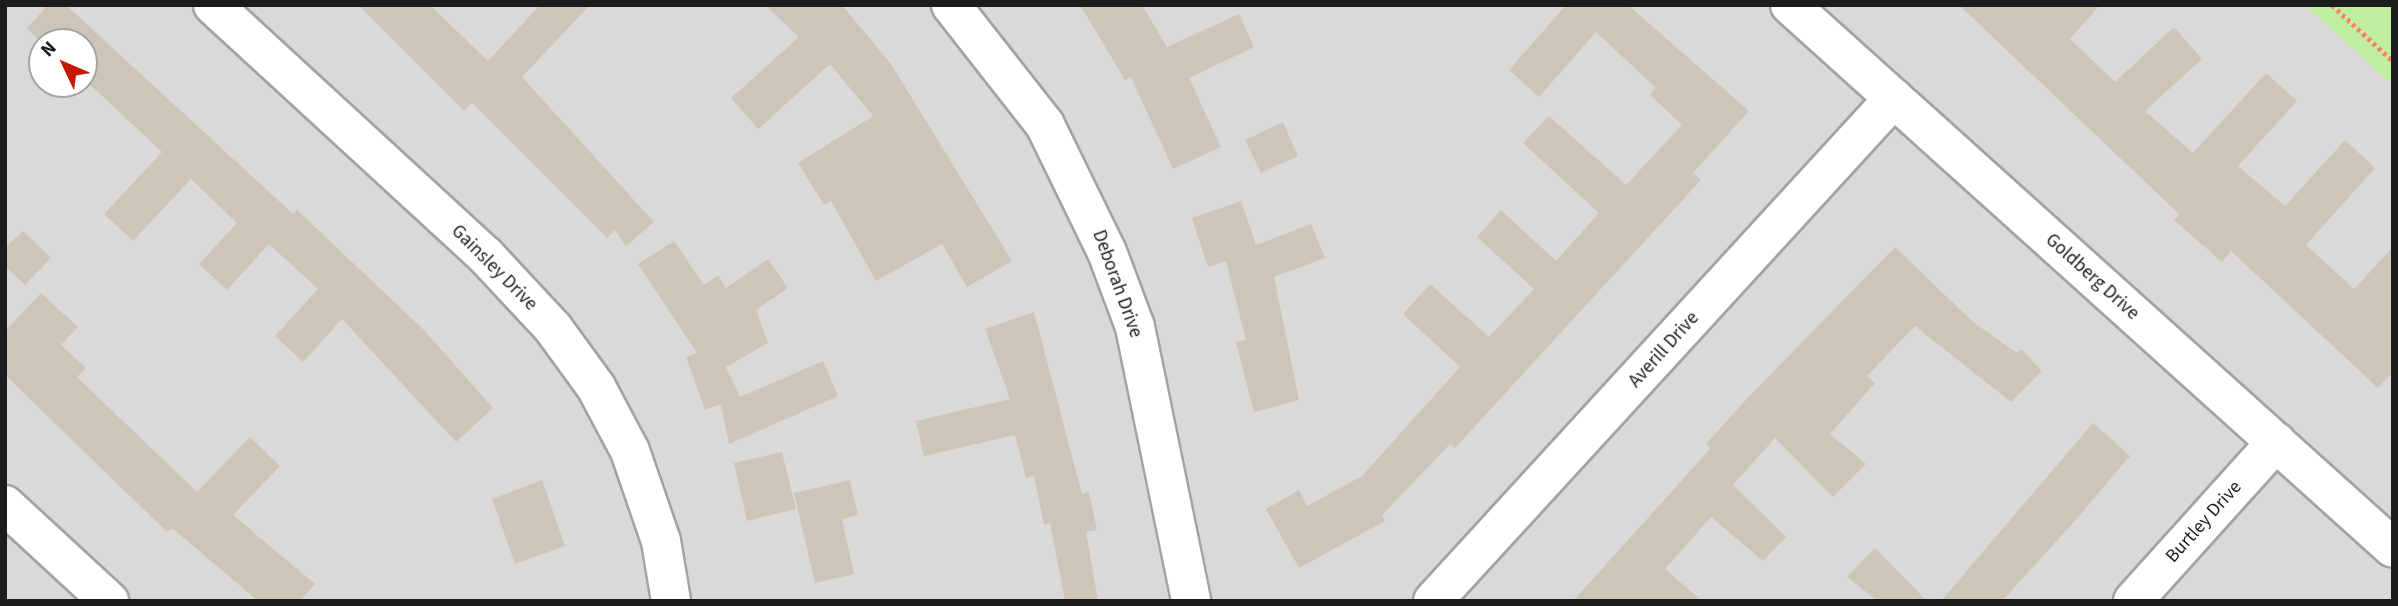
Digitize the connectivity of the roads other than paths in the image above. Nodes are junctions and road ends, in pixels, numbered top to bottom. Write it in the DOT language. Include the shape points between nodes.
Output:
graph roads {
  1 [pos="212,5"];
  2 [pos="951,5"];
  3 [pos="1790,5"];
  4 [pos="1894,98"];
  5 [pos="2276,442"];
  6 [pos="5,505"];
  7 [pos="2393,548"];
  8 [pos="109,601"];
  9 [pos="671,601"];
  10 [pos="1191,601"];
  11 [pos="1433,601"];
  12 [pos="2133,601"];
  1 -- 9 [label="street, Gainsley Drive" via="485,255 553,328 596,387 629,451 661,541"];
  2 -- 10 [label="street, Deborah Drive" via="1045,125 1107,252 1135,327"];
  3 -- 4 [label="street, Goldberg Drive"];
  4 -- 5 [label="street, Goldberg Drive"];
  4 -- 11 [label="street, Averill Drive"];
  5 -- 7 [label="street, Goldberg Drive"];
  5 -- 12 [label="street, Burtley Drive"];
  6 -- 8 [label="street"];
}
